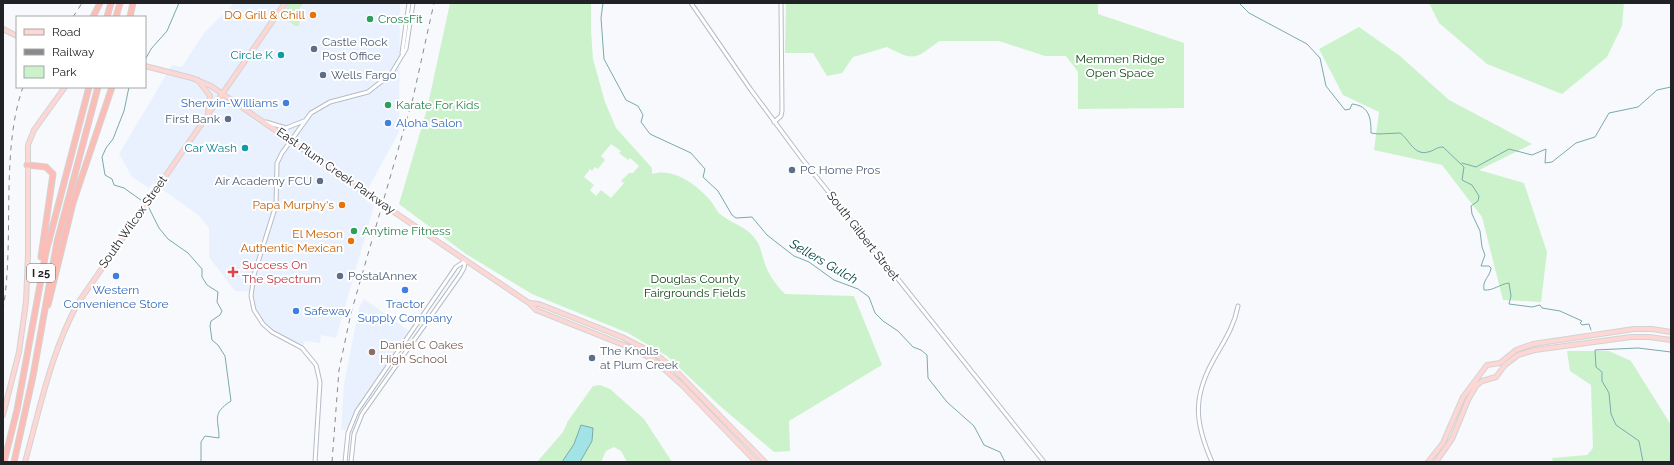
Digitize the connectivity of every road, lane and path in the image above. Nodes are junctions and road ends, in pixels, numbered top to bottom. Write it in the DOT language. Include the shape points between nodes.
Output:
graph roads {
  1 [pos="100,3"];
  2 [pos="111,3"];
  3 [pos="120,3"];
  4 [pos="133,3"];
  5 [pos="285,3"];
  6 [pos="409,3"];
  7 [pos="413,3"];
  8 [pos="691,3"];
  9 [pos="781,3"];
  10 [pos="94,16"];
  11 [pos="107,16"];
  12 [pos="116,16"];
  13 [pos="130,16"];
  14 [pos="3,29"];
  15 [pos="9,30"];
  16 [pos="16,30"];
  17 [pos="16,35"];
  18 [pos="402,55"];
  19 [pos="146,66"];
  20 [pos="198,80"];
  21 [pos="64,88"];
  22 [pos="89,88"];
  23 [pos="98,88"];
  24 [pos="112,88"];
  25 [pos="222,92"];
  26 [pos="207,114"];
  27 [pos="304,121"];
  28 [pos="266,122"];
  29 [pos="774,122"];
  30 [pos="291,140"];
  31 [pos="27,164"];
  32 [pos="465,261"];
  33 [pos="529,303"];
  34 [pos="1238,306"];
  35 [pos="1671,332"];
  36 [pos="1671,340"];
  37 [pos="38,345"];
  38 [pos="26,361"];
  39 [pos="1496,365"];
  40 [pos="1483,371"];
  41 [pos="1499,372"];
  42 [pos="1490,378"];
  43 [pos="3,415"];
  44 [pos="4,462"];
  45 [pos="14,462"];
  46 [pos="25,462"];
  47 [pos="315,462"];
  48 [pos="345,462"];
  49 [pos="351,462"];
  50 [pos="756,462"];
  51 [pos="765,462"];
  52 [pos="1044,462"];
  53 [pos="1212,462"];
  54 [pos="1428,462"];
  55 [pos="1436,462"];
  1 -- 10 [label="highway"];
  2 -- 11 [label="highway"];
  3 -- 12 [label="highway"];
  4 -- 13 [label="highway"];
  5 -- 25 [label="main road, South Wilcox Street"];
  6 -- 18 [label="street"];
  7 -- 18 [label="street" via="408,41"];
  8 -- 29 [label="street, South Gilbert Street"];
  9 -- 29 [label="street" via="782,111 781,116"];
  14 -- 15 [label="main road"];
  15 -- 16 [label="main road"];
  15 -- 17 [label="main road"];
  18 -- 27 [label="street" via="391,74 374,88 324,105"];
  19 -- 20 [label="main road, East Plum Creek Parkway"];
  20 -- 25 [label="main road, East Plum Creek Parkway"];
  20 -- 26 [label="main road" via="210,96"];
  21 -- 31 [label="main road" via="31,135"];
  22 -- 38 [label="highway, I 25" via="46,252"];
  23 -- 37 [label="highway, I 25" via="57,242"];
  24 -- 37 [label="highway" via="73,203"];
  25 -- 26 [label="main road, South Wilcox Street"];
  25 -- 28 [label="main road, East Plum Creek Parkway"];
  26 -- 46 [label="main road, South Wilcox Street" via="90,284 70,318 49,376"];
  27 -- 28 [label="street" via="286,128"];
  27 -- 30 [label="street"];
  28 -- 30 [label="main road, East Plum Creek Parkway"];
  29 -- 52 [label="street, South Gilbert Street"];
  30 -- 32 [label="main road, East Plum Creek Parkway, bridge"];
  30 -- 47 [label="street" via="278,160 276,205 254,275 251,296 254,310 263,324 272,332 302,348 316,365 320,382"];
  31 -- 38 [label="highway" via="46,167 50,170 52,178"];
  31 -- 43 [label="main road" via="26,302 18,352"];
  32 -- 33 [label="main road, East Plum Creek Parkway"];
  32 -- 48 [label="street" via="456,267 357,411 348,433"];
  32 -- 49 [label="street" via="460,275 360,418 354,434"];
  33 -- 50 [label="main road, East Plum Creek Parkway" via="536,310 631,348 658,364 682,385"];
  33 -- 51 [label="main road, East Plum Creek Parkway" via="538,304 622,337 657,355 674,369"];
  34 -- 53 [label="street" via="1230,334 1206,376 1198,405 1200,430"];
  35 -- 39 [label="main road" via="1634,329 1533,344 1516,350"];
  36 -- 41 [label="main road" via="1631,337 1535,350 1518,355"];
  37 -- 45 [label="highway, I 25"];
  38 -- 44 [label="highway, I 25"];
  39 -- 40 [label="main road" via="1487,365"];
  39 -- 41 [label="main road"];
  40 -- 42 [label="main road" via="1484,376"];
  40 -- 54 [label="main road" via="1463,397 1444,443"];
  41 -- 42 [label="main road" via="1496,377"];
  42 -- 55 [label="main road" via="1479,383 1471,394 1452,439"];
}
